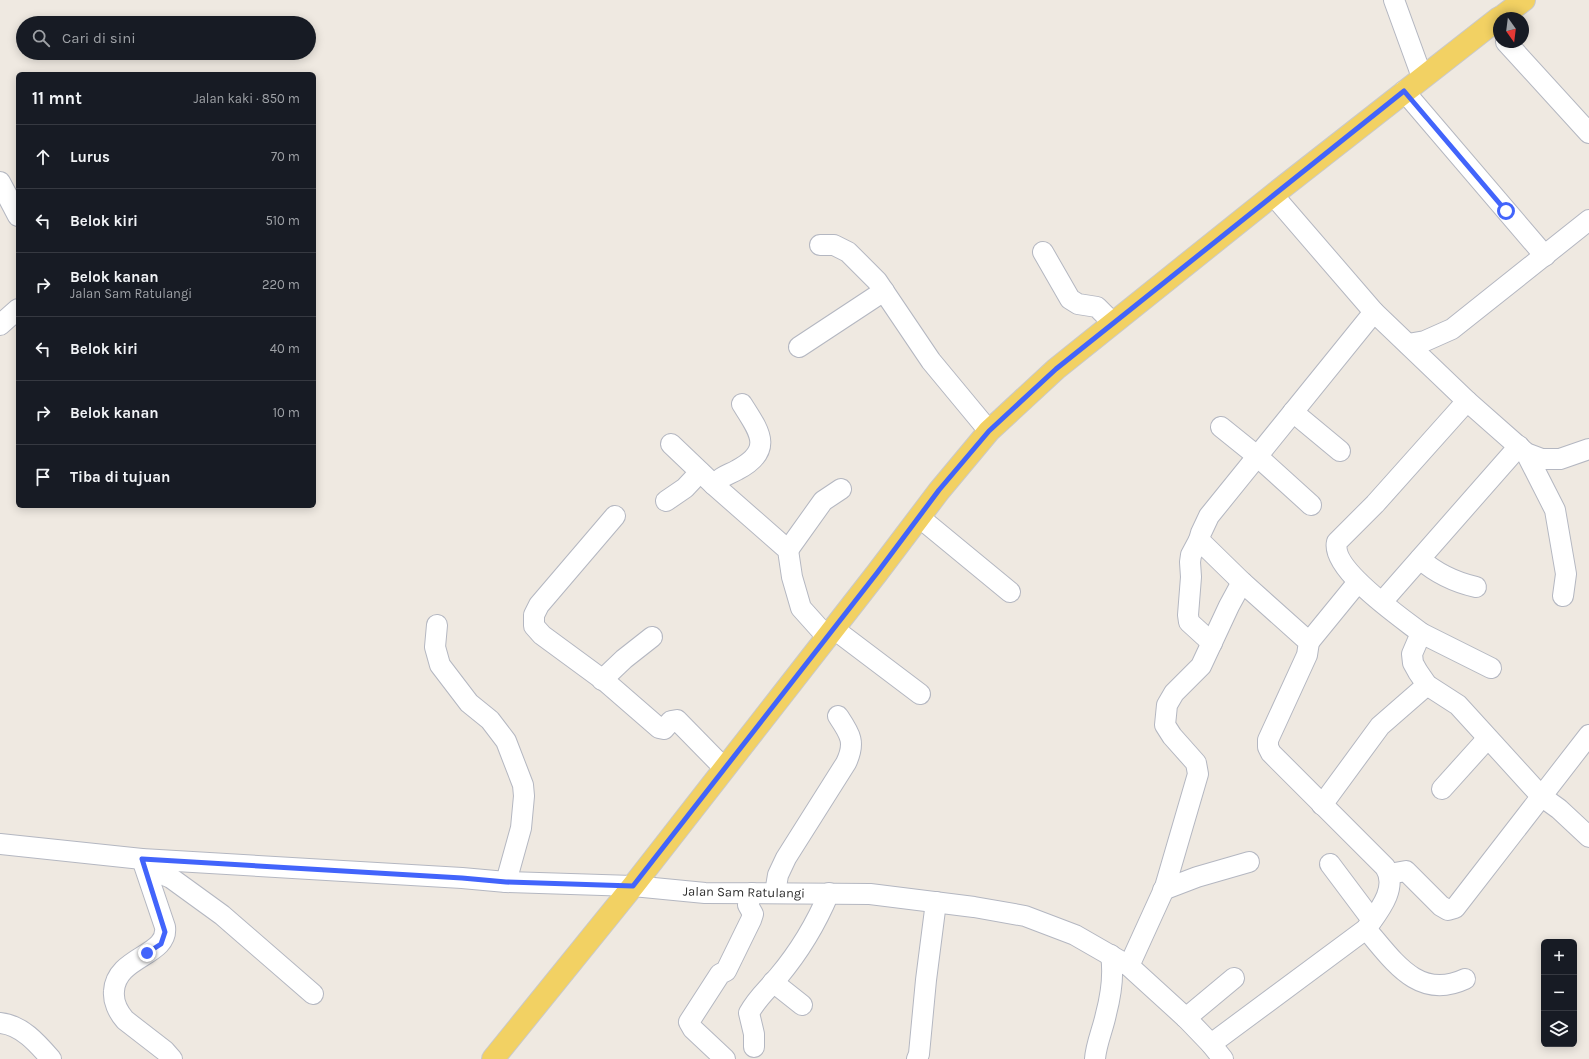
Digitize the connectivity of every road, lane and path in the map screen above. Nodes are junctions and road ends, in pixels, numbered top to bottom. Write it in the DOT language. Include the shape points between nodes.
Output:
graph roads {
  1 [pos="1394,0"];
  2 [pos="1524,0"];
  3 [pos="1510,12"];
  4 [pos="1493,27"];
  5 [pos="1511,48"];
  6 [pos="1422,77"];
  7 [pos="1404,91"];
  8 [pos="1589,133"];
  9 [pos="0,182"];
  10 [pos="1273,195"];
  11 [pos="16,212"];
  12 [pos="1589,220"];
  13 [pos="820,245"];
  14 [pos="1043,252"];
  15 [pos="1545,256"];
  16 [pos="884,291"];
  17 [pos="16,311"];
  18 [pos="1374,312"];
  19 [pos="1113,323"];
  20 [pos="0,325"];
  21 [pos="1408,344"];
  22 [pos="799,347"];
  23 [pos="1467,401"];
  24 [pos="742,404"];
  25 [pos="1293,412"];
  26 [pos="1221,427"];
  27 [pos="989,431"];
  28 [pos="671,444"];
  29 [pos="1522,450"];
  30 [pos="1589,450"];
  31 [pos="1340,451"];
  32 [pos="1257,456"];
  33 [pos="707,479"];
  34 [pos="841,488"];
  35 [pos="666,501"];
  36 [pos="1311,505"];
  37 [pos="615,516"];
  38 [pos="919,517"];
  39 [pos="1199,540"];
  40 [pos="788,550"];
  41 [pos="1420,559"];
  42 [pos="1242,582"];
  43 [pos="1358,582"];
  44 [pos="1476,587"];
  45 [pos="1010,592"];
  46 [pos="1563,596"];
  47 [pos="1382,602"];
  48 [pos="437,625"];
  49 [pos="830,633"];
  50 [pos="1421,633"];
  51 [pos="652,637"];
  52 [pos="1309,642"];
  53 [pos="1212,643"];
  54 [pos="1490,668"];
  55 [pos="602,680"];
  56 [pos="1427,685"];
  57 [pos="920,694"];
  58 [pos="838,716"];
  59 [pos="1589,735"];
  60 [pos="1487,739"];
  61 [pos="725,769"];
  62 [pos="1442,789"];
  63 [pos="1541,796"];
  64 [pos="1322,805"];
  65 [pos="1589,837"];
  66 [pos="0,844"];
  67 [pos="1249,862"];
  68 [pos="1330,864"];
  69 [pos="145,867"];
  70 [pos="1389,874"];
  71 [pos="506,882"];
  72 [pos="633,886"];
  73 [pos="1163,890"];
  74 [pos="752,893"];
  75 [pos="775,893"];
  76 [pos="829,893"];
  77 [pos="936,902"];
  78 [pos="1369,924"];
  79 [pos="1111,955"];
  80 [pos="1129,966"];
  81 [pos="1234,978"];
  82 [pos="1465,979"];
  83 [pos="773,982"];
  84 [pos="312,994"];
  85 [pos="802,1005"];
  86 [pos="1186,1018"];
  87 [pos="0,1023"];
  88 [pos="754,1047"];
  89 [pos="1217,1051"];
  90 [pos="51,1059"];
  91 [pos="172,1059"];
  92 [pos="493,1059"];
  93 [pos="725,1059"];
  94 [pos="917,1059"];
  95 [pos="1094,1059"];
  1 -- 6 [label="street"];
  2 -- 3 [label="main road"];
  4 -- 6 [label="main road"];
  5 -- 8 [label="street"];
  6 -- 7 [label="main road"];
  7 -- 10 [label="main road"];
  7 -- 15 [label="street"];
  9 -- 11 [label="street"];
  10 -- 18 [label="street"];
  10 -- 19 [label="main road"];
  12 -- 15 [label="street"];
  13 -- 16 [label="street" via="834,245 848,252 877,280"];
  14 -- 19 [label="street" via="1070,299 1078,304 1097,306"];
  15 -- 21 [label="street" via="1452,329 1426,341"];
  16 -- 22 [label="street"];
  16 -- 27 [label="street" via="932,360"];
  17 -- 20 [label="street"];
  18 -- 21 [label="street"];
  18 -- 25 [label="street"];
  19 -- 27 [label="main road" via="1056,369"];
  21 -- 23 [label="street"];
  23 -- 29 [label="street"];
  23 -- 43 [label="street" via="1375,504 1337,542 1337,554"];
  24 -- 33 [label="street" via="759,430 760,448 737,470 721,477"];
  25 -- 31 [label="street"];
  25 -- 32 [label="street"];
  26 -- 32 [label="street"];
  27 -- 38 [label="main road"];
  28 -- 33 [label="street"];
  29 -- 30 [label="street" via="1542,459 1560,459"];
  29 -- 41 [label="street"];
  29 -- 46 [label="street" via="1554,510 1566,574"];
  32 -- 36 [label="street"];
  32 -- 39 [label="street" via="1208,516"];
  33 -- 35 [label="street" via="685,488"];
  33 -- 40 [label="street"];
  34 -- 40 [label="street" via="823,501"];
  37 -- 55 [label="street" via="539,605 533,622 536,629"];
  38 -- 45 [label="street"];
  38 -- 49 [label="main road"];
  39 -- 42 [label="street"];
  39 -- 53 [label="street" via="1191,555 1188,615 1190,622"];
  40 -- 49 [label="street" via="800,608"];
  41 -- 44 [label="street" via="1432,570 1455,582"];
  41 -- 47 [label="street"];
  42 -- 52 [label="street"];
  42 -- 53 [label="street"];
  43 -- 47 [label="street"];
  43 -- 52 [label="street"];
  47 -- 50 [label="street" via="1400,619"];
  48 -- 71 [label="street" via="435,647 440,665 469,703 490,720 506,741 523,786 521,828"];
  49 -- 57 [label="street"];
  49 -- 61 [label="main road"];
  50 -- 54 [label="street"];
  50 -- 56 [label="street" via="1412,654 1413,663"];
  51 -- 55 [label="street"];
  52 -- 64 [label="street" via="1307,654 1268,740 1268,747"];
  53 -- 73 [label="street" via="1201,666 1174,693 1167,705 1164,725 1196,763 1198,774"];
  55 -- 61 [label="street" via="661,729 671,721 677,720"];
  56 -- 60 [label="street" via="1458,705"];
  56 -- 64 [label="street" via="1380,726"];
  58 -- 75 [label="street" via="849,733 852,751 786,858 778,875"];
  59 -- 63 [label="street"];
  60 -- 62 [label="street"];
  60 -- 63 [label="street"];
  61 -- 72 [label="main road"];
  63 -- 65 [label="street"];
  63 -- 70 [label="street" via="1452,910 1441,906 1406,871"];
  64 -- 70 [label="street"];
  66 -- 69 [label="street, Jalan Sam Ratulangi"];
  67 -- 73 [label="street"];
  68 -- 78 [label="street"];
  69 -- 71 [label="street, Jalan Sam Ratulangi" via="455,877"];
  69 -- 84 [label="street" via="171,878 222,914"];
  69 -- 91 [label="street" via="165,927 165,936 161,944 119,974 115,982 114,998 125,1020"];
  70 -- 78 [label="street" via="1388,892 1379,912"];
  71 -- 72 [label="street, Jalan Sam Ratulangi"];
  72 -- 74 [label="street, Jalan Sam Ratulangi" via="704,893"];
  72 -- 92 [label="main road"];
  73 -- 80 [label="street"];
  74 -- 75 [label="street, Jalan Sam Ratulangi"];
  74 -- 93 [label="street" via="748,905 753,914 752,920 726,971 719,975 689,1022 693,1029"];
  75 -- 76 [label="street, Jalan Sam Ratulangi"];
  76 -- 77 [label="street, Jalan Sam Ratulangi" via="870,894"];
  76 -- 83 [label="street" via="812,930"];
  77 -- 79 [label="street, Jalan Sam Ratulangi" via="1026,916 1074,935"];
  77 -- 94 [label="street"];
  78 -- 82 [label="street" via="1408,976 1424,983 1441,986 1452,985"];
  78 -- 89 [label="street"];
  79 -- 80 [label="street, Jalan Sam Ratulangi"];
  79 -- 95 [label="street" via="1113,971 1110,994"];
  80 -- 86 [label="street, Jalan Sam Ratulangi"];
  81 -- 86 [label="street"];
  83 -- 85 [label="street"];
  83 -- 88 [label="street" via="749,1013"];
  86 -- 89 [label="street, Jalan Sam Ratulangi"];
  87 -- 90 [label="street" via="27,1034"];
}
